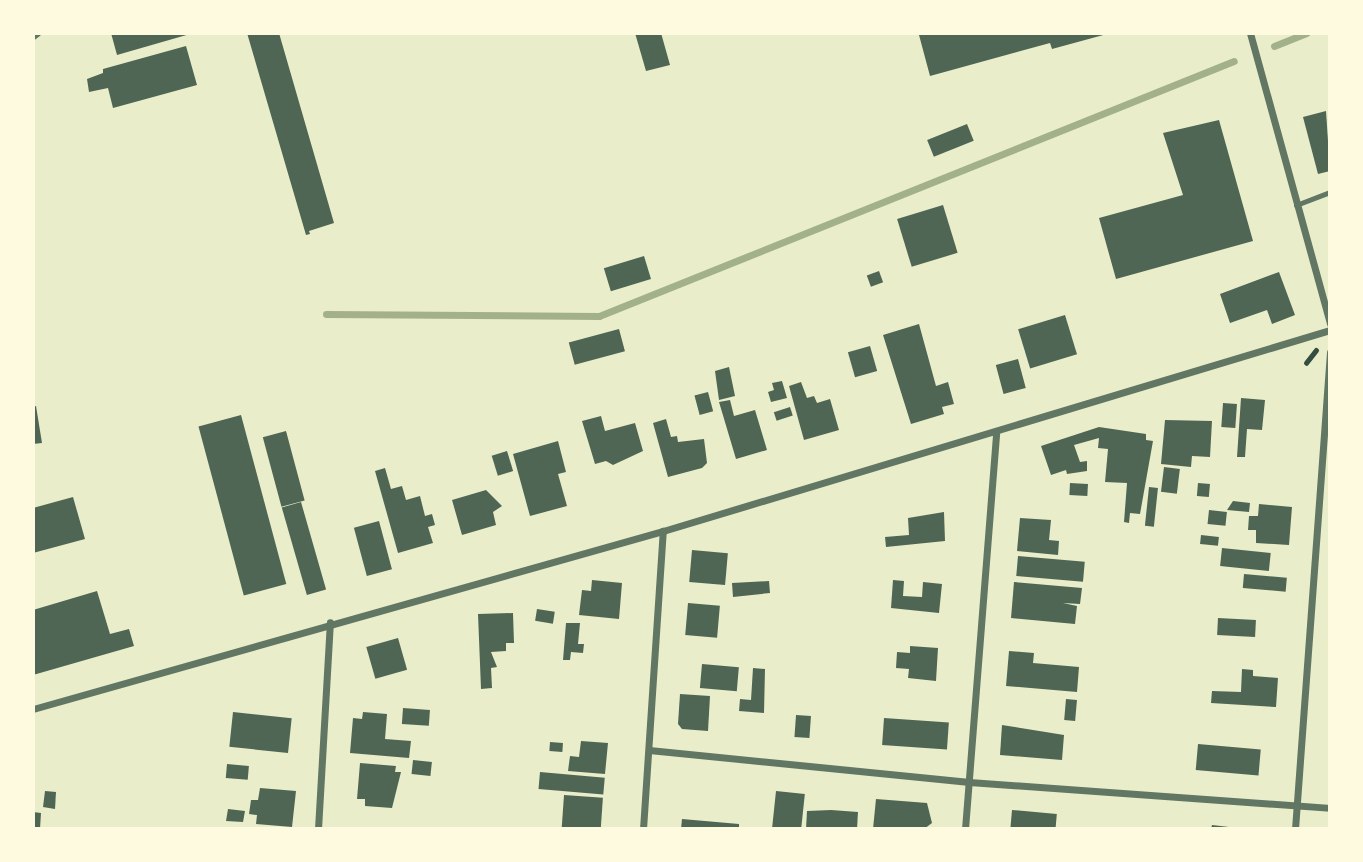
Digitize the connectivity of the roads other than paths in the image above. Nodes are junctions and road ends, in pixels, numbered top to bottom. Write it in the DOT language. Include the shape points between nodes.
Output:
graph roads {
  1 [pos="1250,33"];
  2 [pos="1330,192"];
  3 [pos="1297,205"];
  4 [pos="1330,324"];
  5 [pos="1330,330"];
  6 [pos="1330,352"];
  7 [pos="996,432"];
  8 [pos="663,531"];
  9 [pos="330,622"];
  10 [pos="33,709"];
  11 [pos="649,750"];
  12 [pos="969,782"];
  13 [pos="1297,805"];
  14 [pos="1330,808"];
  15 [pos="318,829"];
  16 [pos="643,829"];
  17 [pos="965,829"];
  18 [pos="1295,829"];
  1 -- 3 [label="street"];
  2 -- 3 [label="lane"];
  3 -- 4 [label="street"];
  5 -- 7 [label="street"];
  6 -- 13 [label="street"];
  7 -- 8 [label="street"];
  7 -- 12 [label="street"];
  8 -- 9 [label="street"];
  8 -- 11 [label="street"];
  9 -- 10 [label="street"];
  9 -- 15 [label="street"];
  11 -- 12 [label="street"];
  11 -- 16 [label="street"];
  12 -- 13 [label="street"];
  12 -- 17 [label="street"];
  13 -- 14 [label="street"];
  13 -- 18 [label="street"];
}
